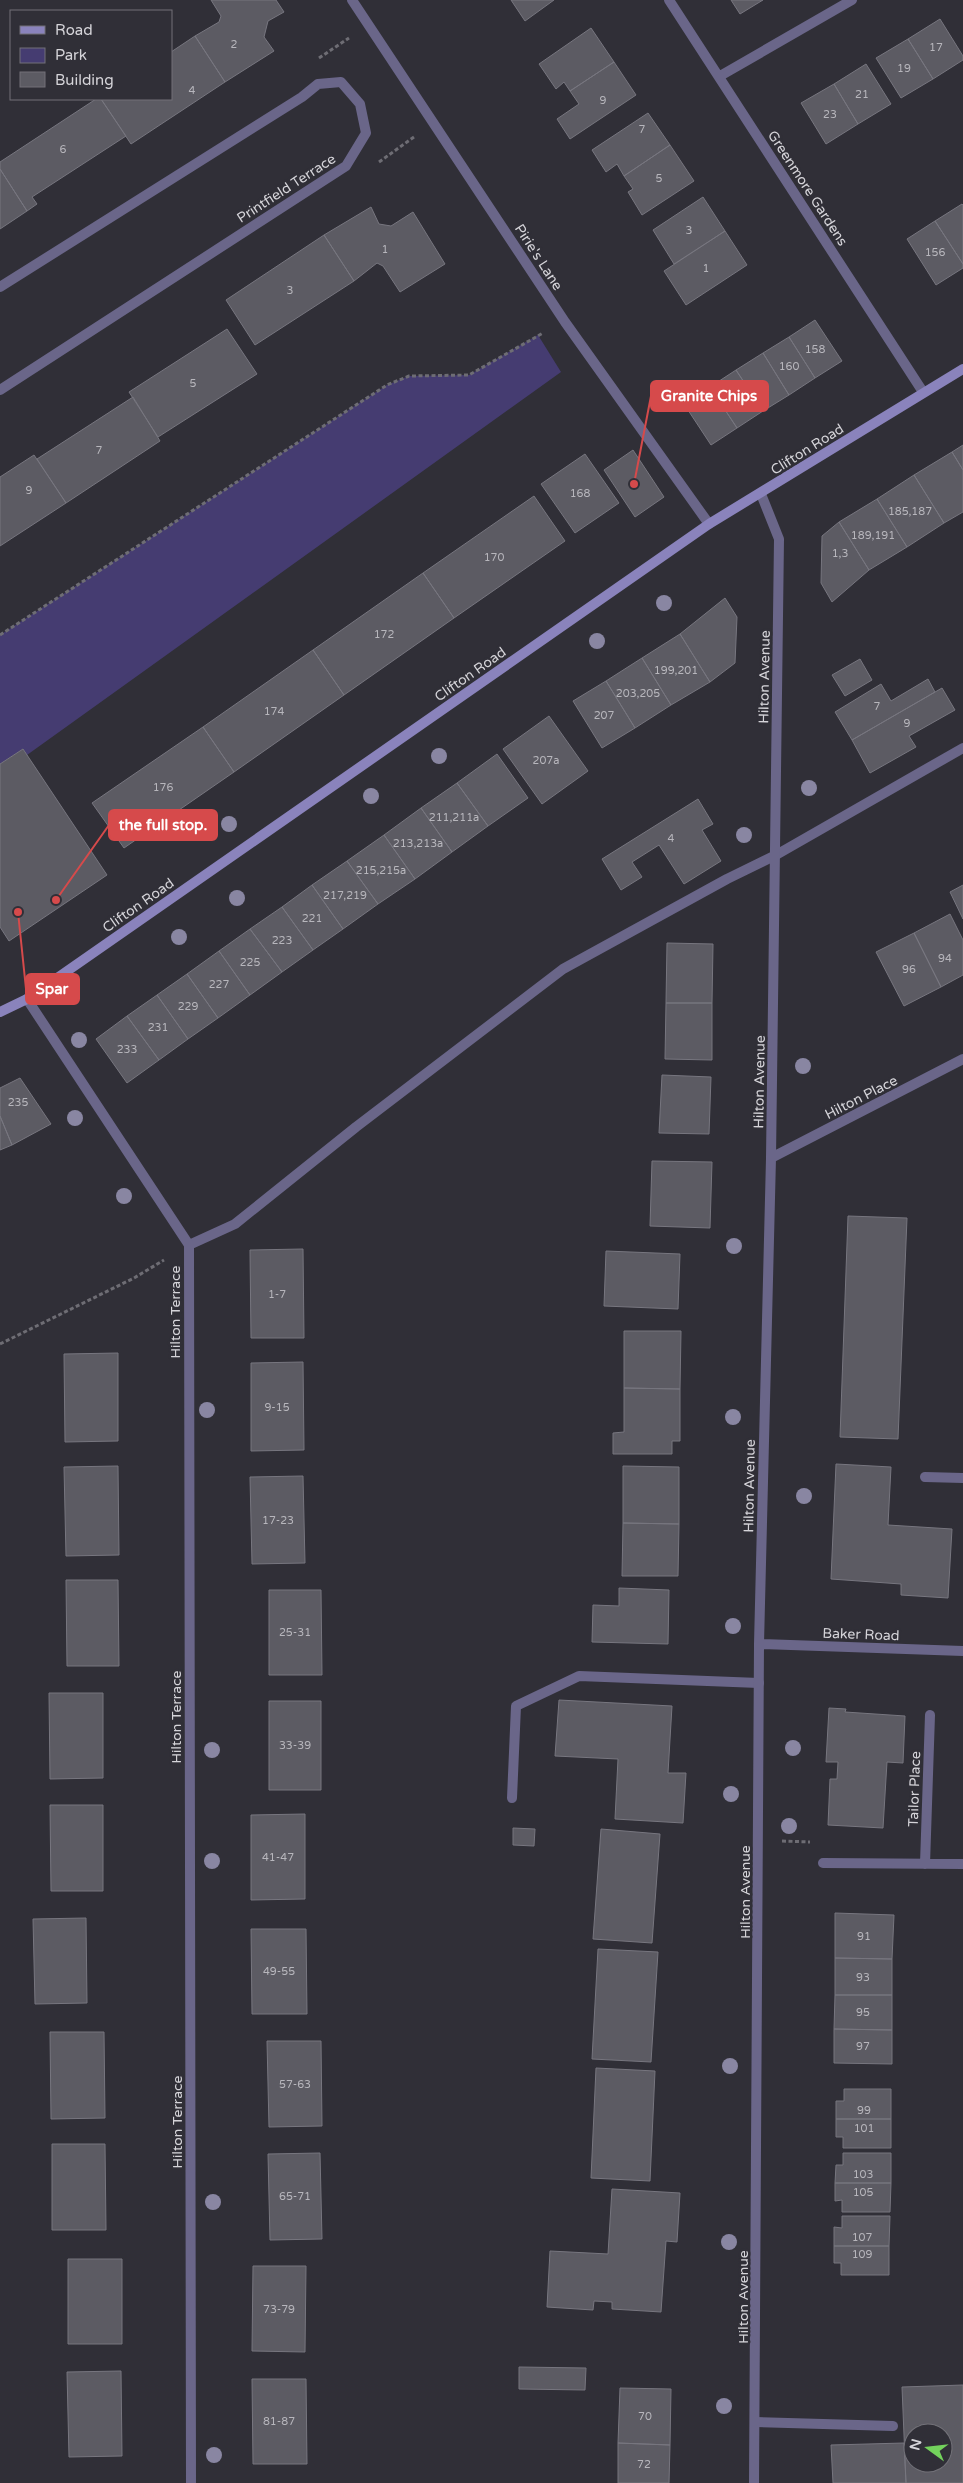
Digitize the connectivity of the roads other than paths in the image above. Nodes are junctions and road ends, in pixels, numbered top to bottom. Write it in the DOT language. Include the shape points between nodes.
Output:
graph roads {
  1 [pos="352,0"];
  2 [pos="669,0"];
  3 [pos="852,0"];
  4 [pos="720,76"];
  5 [pos="0,287"];
  6 [pos="963,369"];
  7 [pos="0,390"];
  8 [pos="923,392"];
  9 [pos="761,494"];
  10 [pos="710,524"];
  11 [pos="963,748"];
  12 [pos="776,855"];
  13 [pos="27,999"];
  14 [pos="0,1012"];
  15 [pos="963,1060"];
  16 [pos="771,1158"];
  17 [pos="189,1245"];
  18 [pos="926,1477"];
  19 [pos="963,1478"];
  20 [pos="759,1644"];
  21 [pos="963,1651"];
  22 [pos="759,1683"];
  23 [pos="930,1715"];
  24 [pos="512,1798"];
  25 [pos="823,1862"];
  26 [pos="925,1864"];
  27 [pos="963,1864"];
  28 [pos="755,2422"];
  29 [pos="893,2426"];
  30 [pos="191,2483"];
  31 [pos="754,2483"];
  1 -- 10 [label="street, Pirie's Lane" via="565,322"];
  2 -- 4 [label="street, Greenmore Gardens"];
  3 -- 4 [label="street"];
  4 -- 8 [label="street, Greenmore Gardens"];
  5 -- 7 [label="street, Printfield Terrace" via="318,84 341,82 360,104 366,133 346,166"];
  6 -- 8 [label="street, Clifton Road"];
  8 -- 9 [label="street, Clifton Road"];
  9 -- 10 [label="street, Clifton Road"];
  9 -- 12 [label="street, Hilton Avenue" via="779,539"];
  10 -- 13 [label="street, Clifton Road"];
  11 -- 12 [label="street"];
  12 -- 16 [label="street, Hilton Avenue"];
  12 -- 17 [label="street" via="563,969 235,1224"];
  13 -- 14 [label="street, Clifton Road"];
  13 -- 17 [label="street"];
  15 -- 16 [label="street, Hilton Place"];
  16 -- 20 [label="street, Hilton Avenue"];
  17 -- 30 [label="street, Hilton Terrace"];
  18 -- 19 [label="street"];
  20 -- 21 [label="street, Baker Road"];
  20 -- 22 [label="street, Hilton Avenue"];
  22 -- 24 [label="street" via="579,1676 516,1706"];
  22 -- 28 [label="street, Hilton Avenue"];
  23 -- 26 [label="street, Tailor Place"];
  25 -- 26 [label="street"];
  26 -- 27 [label="street"];
  28 -- 29 [label="street"];
  28 -- 31 [label="street, Hilton Avenue"];
}
